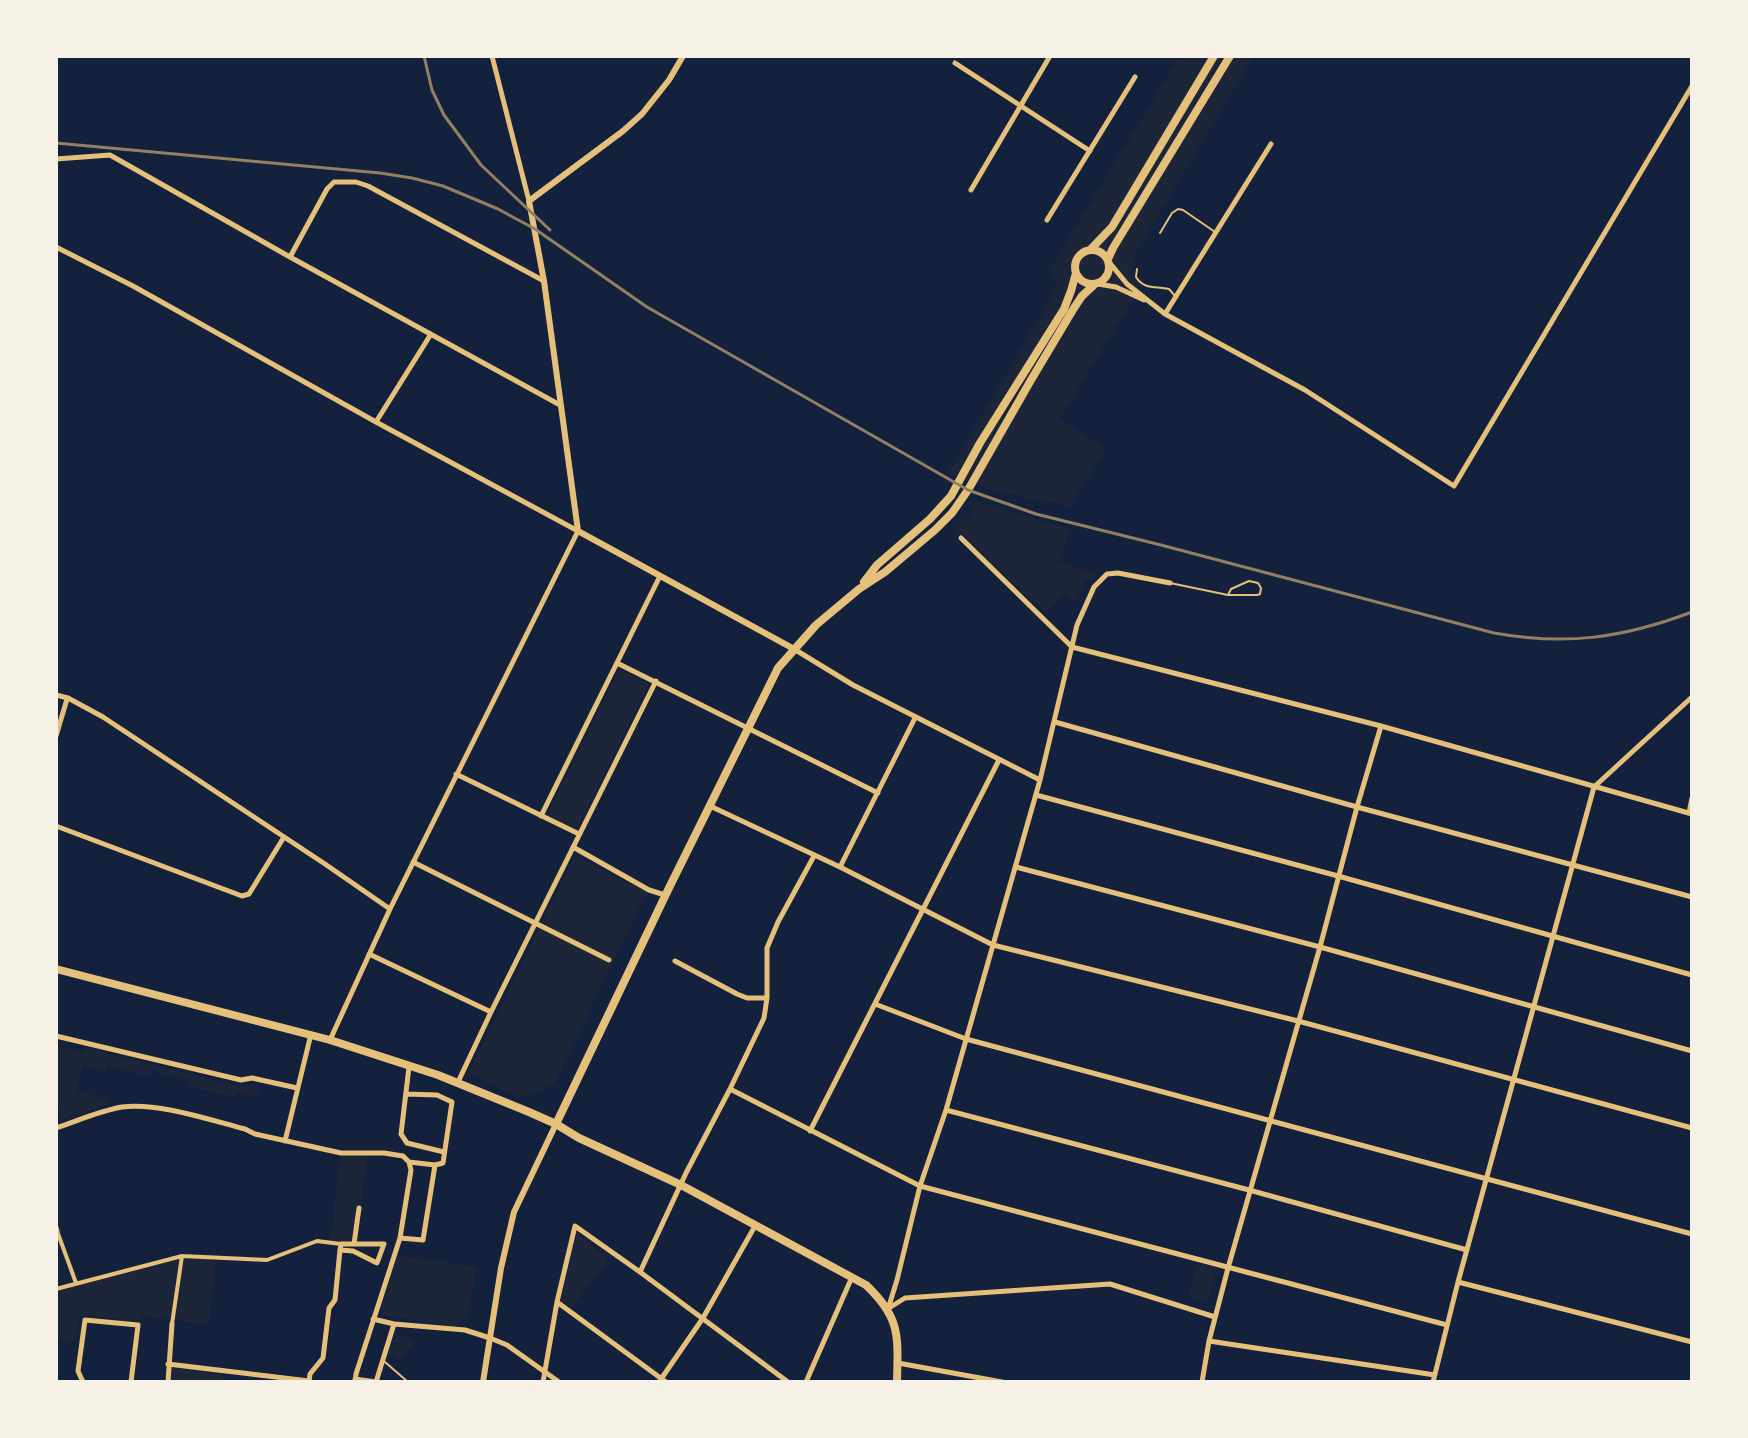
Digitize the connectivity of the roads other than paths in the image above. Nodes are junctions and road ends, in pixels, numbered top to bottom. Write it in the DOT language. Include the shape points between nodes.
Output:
graph roads {
  1 [pos="492,56"];
  2 [pos="683,56"];
  3 [pos="1050,56"];
  4 [pos="1214,56"];
  5 [pos="1230,56"];
  6 [pos="955,63"];
  7 [pos="1135,77"];
  8 [pos="1692,86"];
  9 [pos="1021,106"];
  10 [pos="1271,144"];
  11 [pos="1090,151"];
  12 [pos="56,159"];
  13 [pos="971,190"];
  14 [pos="529,201"];
  15 [pos="1047,220"];
  16 [pos="1216,232"];
  17 [pos="1160,233"];
  18 [pos="56,247"];
  19 [pos="1090,250"];
  20 [pos="290,257"];
  21 [pos="1109,261"];
  22 [pos="1137,269"];
  23 [pos="1076,273"];
  24 [pos="544,281"];
  25 [pos="1097,284"];
  26 [pos="1175,298"];
  27 [pos="1152,304"];
  28 [pos="1165,314"];
  29 [pos="431,334"];
  30 [pos="560,405"];
  31 [pos="376,422"];
  32 [pos="578,531"];
  33 [pos="961,538"];
  34 [pos="660,576"];
  35 [pos="1170,583"];
  36 [pos="859,589"];
  37 [pos="1228,595"];
  38 [pos="1072,647"];
  39 [pos="794,649"];
  40 [pos="617,663"];
  41 [pos="656,681"];
  42 [pos="56,695"];
  43 [pos="1692,697"];
  44 [pos="68,698"];
  45 [pos="915,718"];
  46 [pos="1055,722"];
  47 [pos="1381,726"];
  48 [pos="748,728"];
  49 [pos="56,736"];
  50 [pos="999,760"];
  51 [pos="456,774"];
  52 [pos="1040,780"];
  53 [pos="1594,787"];
  54 [pos="878,793"];
  55 [pos="1036,795"];
  56 [pos="1692,798"];
  57 [pos="710,806"];
  58 [pos="1357,807"];
  59 [pos="1690,814"];
  60 [pos="541,816"];
  61 [pos="56,826"];
  62 [pos="579,834"];
  63 [pos="284,837"];
  64 [pos="573,847"];
  65 [pos="814,856"];
  66 [pos="413,862"];
  67 [pos="1573,864"];
  68 [pos="840,867"];
  69 [pos="1016,867"];
  70 [pos="1338,876"];
  71 [pos="665,895"];
  72 [pos="1692,897"];
  73 [pos="390,909"];
  74 [pos="923,909"];
  75 [pos="536,922"];
  76 [pos="1553,937"];
  77 [pos="993,945"];
  78 [pos="1320,947"];
  79 [pos="369,954"];
  80 [pos="609,960"];
  81 [pos="675,961"];
  82 [pos="56,969"];
  83 [pos="1692,975"];
  84 [pos="767,998"];
  85 [pos="875,1004"];
  86 [pos="1533,1008"];
  87 [pos="491,1012"];
  88 [pos="1298,1021"];
  89 [pos="311,1034"];
  90 [pos="56,1036"];
  91 [pos="966,1039"];
  92 [pos="330,1040"];
  93 [pos="1692,1051"];
  94 [pos="410,1066"];
  95 [pos="1513,1081"];
  96 [pos="457,1083"];
  97 [pos="297,1088"];
  98 [pos="730,1089"];
  99 [pos="406,1094"];
  100 [pos="946,1110"];
  101 [pos="1270,1120"];
  102 [pos="556,1124"];
  103 [pos="56,1128"];
  104 [pos="1692,1128"];
  105 [pos="810,1131"];
  106 [pos="285,1141"];
  107 [pos="444,1152"];
  108 [pos="409,1162"];
  109 [pos="435,1165"];
  110 [pos="1487,1178"];
  111 [pos="681,1185"];
  112 [pos="920,1186"];
  113 [pos="1249,1190"];
  114 [pos="359,1208"];
  115 [pos="755,1226"];
  116 [pos="57,1229"];
  117 [pos="1692,1234"];
  118 [pos="400,1238"];
  119 [pos="354,1244"];
  120 [pos="340,1247"];
  121 [pos="1467,1250"];
  122 [pos="182,1256"];
  123 [pos="1228,1268"];
  124 [pos="640,1272"];
  125 [pos="852,1276"];
  126 [pos="1458,1282"];
  127 [pos="76,1283"];
  128 [pos="56,1289"];
  129 [pos="557,1302"];
  130 [pos="888,1309"];
  131 [pos="1215,1317"];
  132 [pos="703,1318"];
  133 [pos="373,1319"];
  134 [pos="172,1324"];
  135 [pos="394,1324"];
  136 [pos="1447,1325"];
  137 [pos="490,1338"];
  138 [pos="1209,1341"];
  139 [pos="1692,1342"];
  140 [pos="382,1359"];
  141 [pos="898,1363"];
  142 [pos="168,1364"];
  143 [pos="544,1371"];
  144 [pos="1435,1375"];
  145 [pos="355,1380"];
  146 [pos="662,1381"];
  147 [pos="83,1382"];
  148 [pos="131,1382"];
  149 [pos="168,1382"];
  150 [pos="309,1382"];
  151 [pos="376,1382"];
  152 [pos="408,1382"];
  153 [pos="483,1382"];
  154 [pos="543,1382"];
  155 [pos="559,1382"];
  156 [pos="788,1382"];
  157 [pos="806,1382"];
  158 [pos="897,1382"];
  159 [pos="1002,1382"];
  160 [pos="1202,1382"];
  161 [pos="1433,1382"];
  1 -- 14 [label="street"];
  2 -- 14 [label="street" via="642,114"];
  3 -- 9 [label="street"];
  4 -- 19 [label="main road" via="1112,227"];
  5 -- 21 [label="main road"];
  6 -- 9 [label="street"];
  7 -- 11 [label="street"];
  8 -- 28 [label="street" via="1454,486 1305,390"];
  9 -- 11 [label="street"];
  9 -- 13 [label="street"];
  10 -- 16 [label="street"];
  11 -- 15 [label="street"];
  12 -- 20 [label="street" via="110,155"];
  14 -- 24 [label="street"];
  16 -- 17 [label="lane" via="1178,209"];
  16 -- 26 [label="street"];
  18 -- 31 [label="street"];
  19 -- 21 [label="main road"];
  19 -- 23 [label="main road" via="1078,257"];
  20 -- 24 [label="street" via="327,189 334,182 356,182"];
  20 -- 29 [label="street"];
  21 -- 25 [label="main road" via="1110,271"];
  21 -- 27 [label="street"];
  22 -- 26 [label="lane" via="1141,284 1169,289"];
  23 -- 25 [label="main road" via="1084,282"];
  23 -- 36 [label="main road" via="1064,309 958,485"];
  24 -- 30 [label="street"];
  25 -- 27 [label="street"];
  25 -- 36 [label="main road" via="1082,296 945,521"];
  26 -- 28 [label="street"];
  27 -- 28 [label="street"];
  29 -- 30 [label="street"];
  29 -- 31 [label="street"];
  30 -- 32 [label="street"];
  31 -- 32 [label="street"];
  32 -- 34 [label="street"];
  32 -- 51 [label="street"];
  33 -- 38 [label="street"];
  34 -- 39 [label="street"];
  34 -- 40 [label="street"];
  35 -- 37 [label="lane"];
  35 -- 38 [label="street" via="1118,573 1102,578 1077,625"];
  36 -- 39 [label="main road"];
  37 -- 37 [label="lane" via="1257,595 1261,588 1249,581"];
  38 -- 46 [label="street"];
  38 -- 47 [label="street"];
  39 -- 45 [label="street"];
  39 -- 48 [label="main road" via="778,668"];
  40 -- 41 [label="street"];
  40 -- 60 [label="street"];
  41 -- 48 [label="street"];
  41 -- 62 [label="street"];
  42 -- 44 [label="street"];
  43 -- 53 [label="street"];
  44 -- 49 [label="street"];
  44 -- 63 [label="street"];
  45 -- 50 [label="street"];
  45 -- 54 [label="street"];
  46 -- 52 [label="street"];
  46 -- 58 [label="street"];
  47 -- 53 [label="street"];
  47 -- 58 [label="street"];
  48 -- 54 [label="street"];
  48 -- 57 [label="main road"];
  50 -- 52 [label="street"];
  50 -- 74 [label="street"];
  51 -- 60 [label="street"];
  51 -- 66 [label="street"];
  52 -- 55 [label="street"];
  53 -- 59 [label="street"];
  53 -- 67 [label="street"];
  54 -- 68 [label="street"];
  55 -- 69 [label="street"];
  55 -- 70 [label="street"];
  56 -- 59 [label="street"];
  57 -- 65 [label="street"];
  57 -- 71 [label="main road"];
  58 -- 67 [label="street"];
  58 -- 70 [label="street"];
  60 -- 62 [label="street"];
  61 -- 63 [label="street" via="242,896 249,894"];
  62 -- 64 [label="street"];
  63 -- 73 [label="street"];
  64 -- 71 [label="street"];
  64 -- 75 [label="street"];
  65 -- 68 [label="street"];
  65 -- 84 [label="street" via="767,948"];
  66 -- 73 [label="street"];
  66 -- 75 [label="street"];
  67 -- 72 [label="street"];
  67 -- 76 [label="street"];
  68 -- 74 [label="street"];
  69 -- 77 [label="street"];
  69 -- 78 [label="street"];
  70 -- 76 [label="street"];
  70 -- 78 [label="street"];
  71 -- 102 [label="main road"];
  73 -- 79 [label="street"];
  74 -- 77 [label="street"];
  74 -- 85 [label="street"];
  75 -- 80 [label="street"];
  75 -- 87 [label="street"];
  76 -- 83 [label="street"];
  76 -- 86 [label="street"];
  77 -- 88 [label="street"];
  77 -- 91 [label="street"];
  78 -- 86 [label="street"];
  78 -- 88 [label="street"];
  79 -- 87 [label="street"];
  79 -- 92 [label="street"];
  81 -- 84 [label="street" via="737,994"];
  82 -- 89 [label="main road"];
  84 -- 98 [label="street" via="764,1018"];
  85 -- 91 [label="street"];
  85 -- 105 [label="street"];
  86 -- 93 [label="street"];
  86 -- 95 [label="street"];
  87 -- 96 [label="street"];
  88 -- 95 [label="street"];
  88 -- 101 [label="street"];
  89 -- 92 [label="main road"];
  89 -- 97 [label="street"];
  90 -- 97 [label="street"];
  91 -- 100 [label="street"];
  91 -- 101 [label="street"];
  92 -- 94 [label="main road"];
  94 -- 96 [label="main road"];
  94 -- 99 [label="street"];
  95 -- 104 [label="street"];
  95 -- 110 [label="street"];
  96 -- 102 [label="main road"];
  97 -- 106 [label="street"];
  98 -- 105 [label="street"];
  98 -- 111 [label="street"];
  99 -- 107 [label="street" via="401,1134 407,1143"];
  99 -- 107 [label="street" via="437,1095 452,1102"];
  100 -- 112 [label="street"];
  100 -- 113 [label="street"];
  101 -- 110 [label="street"];
  101 -- 113 [label="street"];
  102 -- 111 [label="main road"];
  102 -- 137 [label="street" via="514,1212"];
  103 -- 106 [label="street" via="115,1108 150,1107"];
  105 -- 112 [label="street"];
  106 -- 108 [label="street" via="341,1153 399,1155"];
  107 -- 109 [label="street" via="443,1163"];
  108 -- 109 [label="street"];
  108 -- 118 [label="street"];
  109 -- 118 [label="street" via="423,1240"];
  110 -- 117 [label="street"];
  110 -- 121 [label="street"];
  111 -- 115 [label="main road"];
  111 -- 124 [label="street"];
  112 -- 123 [label="street"];
  112 -- 130 [label="street"];
  113 -- 121 [label="street"];
  113 -- 123 [label="street"];
  114 -- 119 [label="street"];
  115 -- 125 [label="main road"];
  115 -- 132 [label="street"];
  116 -- 127 [label="street"];
  118 -- 133 [label="street"];
  119 -- 120 [label="street"];
  119 -- 120 [label="street" via="384,1244 377,1263"];
  120 -- 122 [label="street" via="317,1241 267,1260"];
  120 -- 150 [label="street" via="323,1358"];
  121 -- 126 [label="street"];
  122 -- 127 [label="street"];
  122 -- 134 [label="street"];
  123 -- 131 [label="street"];
  123 -- 136 [label="street"];
  124 -- 129 [label="street" via="575,1226"];
  124 -- 132 [label="street"];
  125 -- 130 [label="main road"];
  125 -- 157 [label="street"];
  126 -- 136 [label="street"];
  126 -- 139 [label="street"];
  127 -- 128 [label="street"];
  129 -- 143 [label="street"];
  129 -- 146 [label="street"];
  130 -- 131 [label="street" via="905,1298 1110,1284"];
  130 -- 141 [label="main road" via="897,1331"];
  131 -- 138 [label="street"];
  132 -- 146 [label="street"];
  132 -- 156 [label="street"];
  133 -- 135 [label="street"];
  133 -- 145 [label="street"];
  134 -- 142 [label="street"];
  135 -- 137 [label="street" via="465,1330"];
  135 -- 140 [label="street"];
  136 -- 144 [label="street"];
  137 -- 143 [label="street"];
  137 -- 153 [label="street"];
  138 -- 144 [label="street"];
  138 -- 160 [label="street"];
  140 -- 151 [label="street"];
  140 -- 152 [label="lane"];
  141 -- 158 [label="main road"];
  141 -- 159 [label="street"];
  142 -- 149 [label="street"];
  142 -- 150 [label="street"];
  143 -- 154 [label="street"];
  143 -- 155 [label="street"];
  144 -- 161 [label="street"];
  145 -- 151 [label="street"];
  147 -- 148 [label="street" via="78,1371 85,1320 138,1325"];
}
